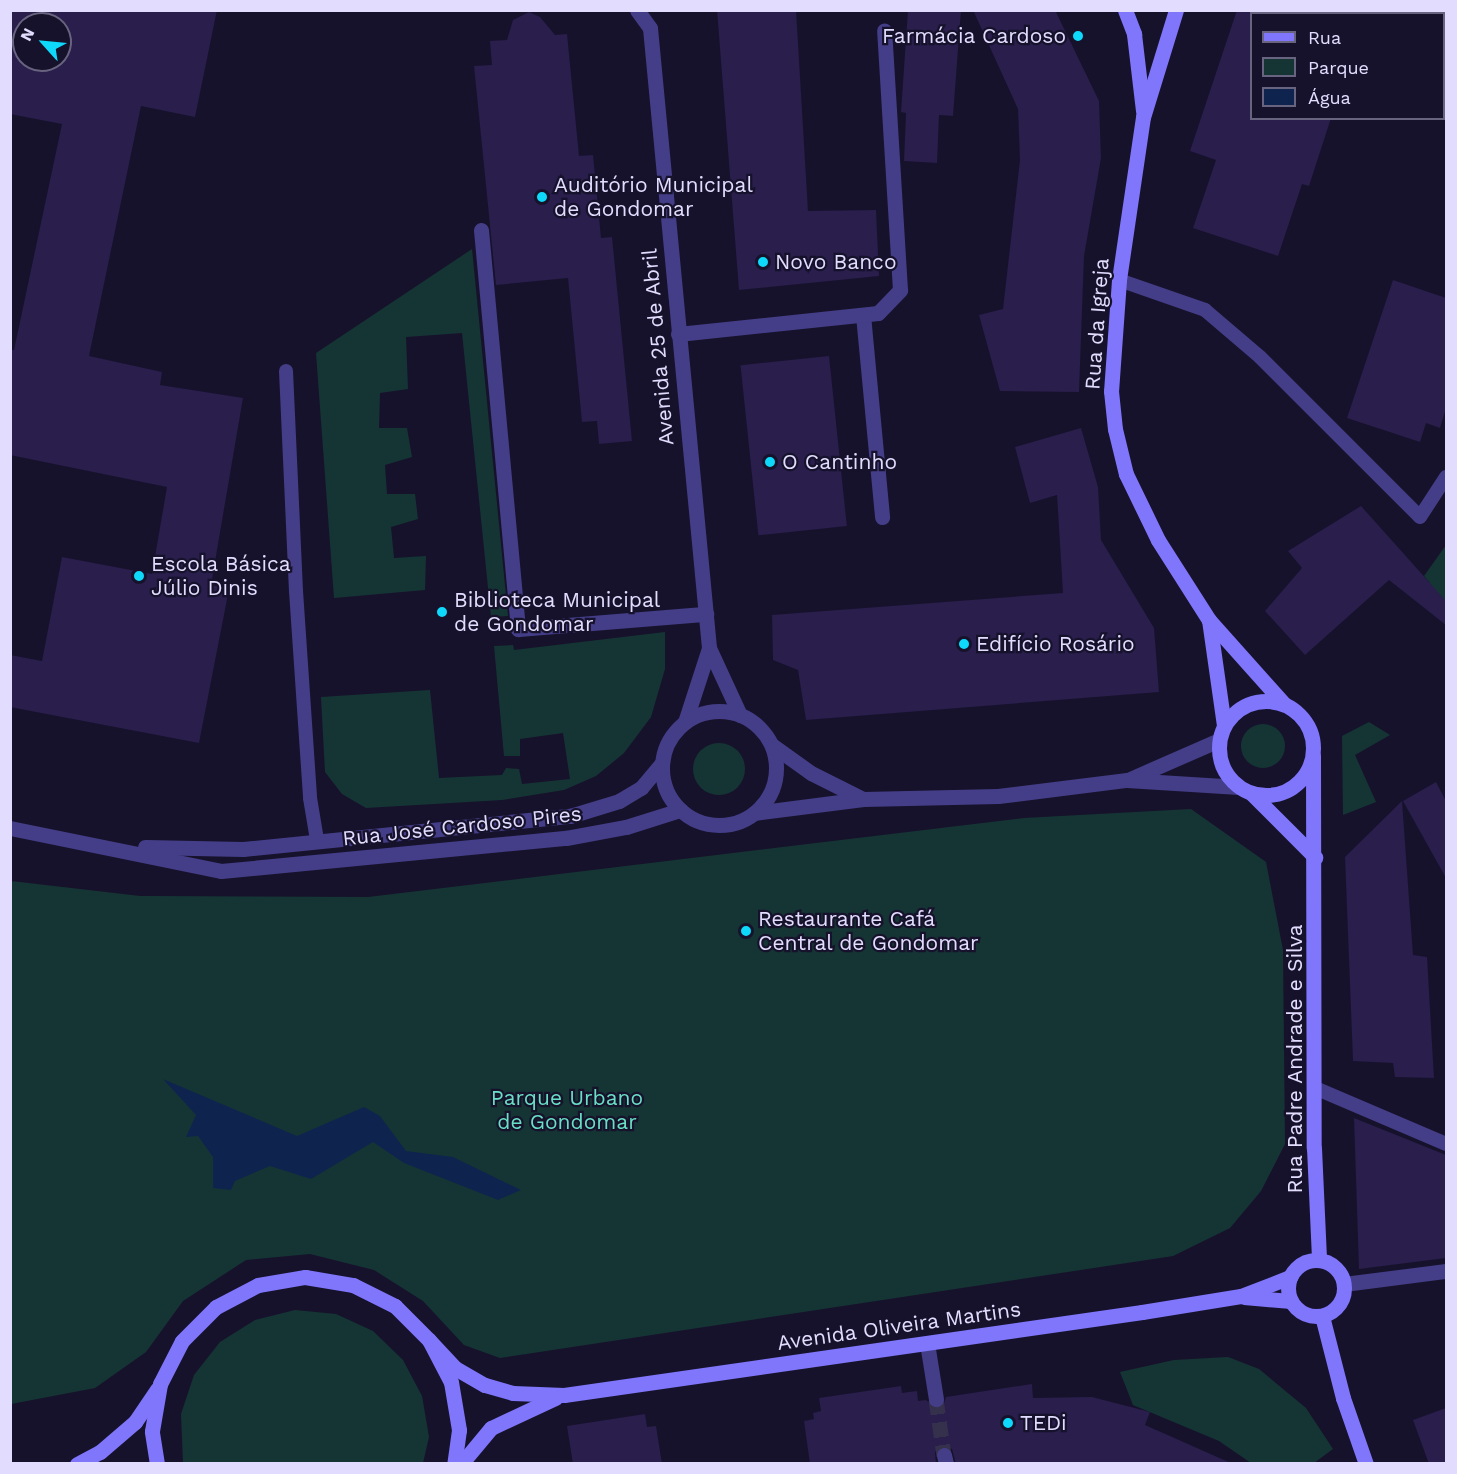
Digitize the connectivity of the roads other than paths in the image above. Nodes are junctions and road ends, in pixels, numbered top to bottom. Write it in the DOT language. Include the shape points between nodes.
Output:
graph roads {
  1 [pos="637,10"];
  2 [pos="1125,10"];
  3 [pos="1176,10"];
  4 [pos="884,30"];
  5 [pos="1143,117"];
  6 [pos="481,230"];
  7 [pos="1119,280"];
  8 [pos="863,315"];
  9 [pos="678,334"];
  10 [pos="286,371"];
  11 [pos="1446,477"];
  12 [pos="882,517"];
  13 [pos="706,614"];
  14 [pos="1209,620"];
  15 [pos="709,648"];
  16 [pos="1284,704"];
  17 [pos="740,715"];
  18 [pos="685,722"];
  19 [pos="1221,733"];
  20 [pos="772,745"];
  21 [pos="1313,756"];
  22 [pos="662,763"];
  23 [pos="1127,780"];
  24 [pos="1245,790"];
  25 [pos="863,799"];
  26 [pos="680,810"];
  27 [pos="754,813"];
  28 [pos="10,828"];
  29 [pos="317,840"];
  30 [pos="102,845"];
  31 [pos="243,849"];
  32 [pos="1315,857"];
  33 [pos="246,869"];
  34 [pos="1315,1088"];
  35 [pos="1446,1144"];
  36 [pos="1319,1260"];
  37 [pos="1446,1272"];
  38 [pos="1290,1277"];
  39 [pos="1344,1284"];
  40 [pos="1241,1296"];
  41 [pos="1291,1300"];
  42 [pos="1322,1316"];
  43 [pos="429,1340"];
  44 [pos="927,1343"];
  45 [pos="160,1384"];
  46 [pos="564,1395"];
  47 [pos="936,1399"];
  48 [pos="77,1464"];
  49 [pos="157,1464"];
  50 [pos="454,1464"];
  51 [pos="461,1464"];
  52 [pos="1366,1464"];
  1 -- 9 [label="street, Avenida 25 de Abril" via="650,28"];
  2 -- 5 [label="main road, Rua da Igreja" via="1134,34"];
  3 -- 5 [label="main road, Rua da Igreja"];
  4 -- 8 [label="street" via="900,290 878,313"];
  5 -- 7 [label="main road, Rua da Igreja"];
  6 -- 13 [label="street" via="518,629"];
  7 -- 11 [label="lane" via="1205,310 1260,357 1420,517"];
  7 -- 14 [label="main road, Rua da Igreja" via="1111,391 1126,474 1158,540"];
  8 -- 9 [label="street"];
  8 -- 12 [label="street"];
  9 -- 13 [label="street, Avenida 25 de Abril"];
  10 -- 29 [label="lane" via="297,602 310,798"];
  13 -- 15 [label="street, Avenida 25 de Abril"];
  14 -- 16 [label="main road, Rua da Igreja"];
  14 -- 19 [label="main road, Rua da Igreja"];
  15 -- 17 [label="street, Avenida 25 de Abril"];
  15 -- 18 [label="street, Avenida 25 de Abril"];
  16 -- 19 [label="main road" via="1256,701 1232,715"];
  16 -- 21 [label="main road" via="1295,710 1310,730"];
  17 -- 18 [label="street" via="721,711"];
  17 -- 20 [label="street" via="753,722"];
  18 -- 22 [label="street" via="670,741"];
  19 -- 23 [label="street"];
  19 -- 24 [label="main road" via="1222,766"];
  20 -- 25 [label="street" via="811,773"];
  20 -- 27 [label="street" via="775,782 767,800"];
  21 -- 24 [label="main road" via="1306,772 1283,792"];
  21 -- 32 [label="main road, Rua Padre Andrade e Silva"];
  22 -- 26 [label="street" via="669,796"];
  22 -- 29 [label="street, Rua José Cardoso Pires" via="641,788 594,812"];
  23 -- 24 [label="street"];
  23 -- 25 [label="street" via="998,796"];
  24 -- 32 [label="main road"];
  25 -- 27 [label="street"];
  26 -- 27 [label="street" via="693,819 716,825 740,821"];
  26 -- 33 [label="street, Rua José Cardoso Pires" via="626,827 566,838"];
  28 -- 30 [label="street, Rua José Cardoso Pires"];
  29 -- 31 [label="street, Rua José Cardoso Pires"];
  30 -- 31 [label="street, Rua José Cardoso Pires"];
  30 -- 33 [label="street, Rua José Cardoso Pires" via="221,871"];
  31 -- 33 [label="street"];
  32 -- 34 [label="main road, Rua Padre Andrade e Silva"];
  34 -- 35 [label="lane"];
  34 -- 36 [label="main road, Rua Padre Andrade e Silva"];
  36 -- 38 [label="main road" via="1302,1264"];
  36 -- 39 [label="main road" via="1336,1268"];
  37 -- 39 [label="street"];
  38 -- 40 [label="main road, Avenida Oliveira Martins"];
  38 -- 41 [label="main road"];
  39 -- 42 [label="main road" via="1341,1302"];
  40 -- 41 [label="main road, Avenida Oliveira Martins"];
  40 -- 44 [label="main road, Avenida Oliveira Martins"];
  41 -- 42 [label="main road" via="1307,1316"];
  42 -- 52 [label="main road" via="1343,1398"];
  43 -- 45 [label="main road, Avenida Oliveira Martins" via="395,1306 352,1285 305,1277 258,1286 216,1307 182,1341"];
  43 -- 46 [label="main road, Avenida Oliveira Martins" via="455,1368 485,1385 513,1393"];
  43 -- 50 [label="main road" via="451,1382 459,1430"];
  44 -- 46 [label="main road, Avenida Oliveira Martins"];
  44 -- 47 [label="street"];
  45 -- 48 [label="main road" via="135,1422 100,1452"];
  45 -- 49 [label="main road" via="152,1431"];
  46 -- 51 [label="main road, Avenida Oliveira Martins" via="522,1410 491,1428"];
}
